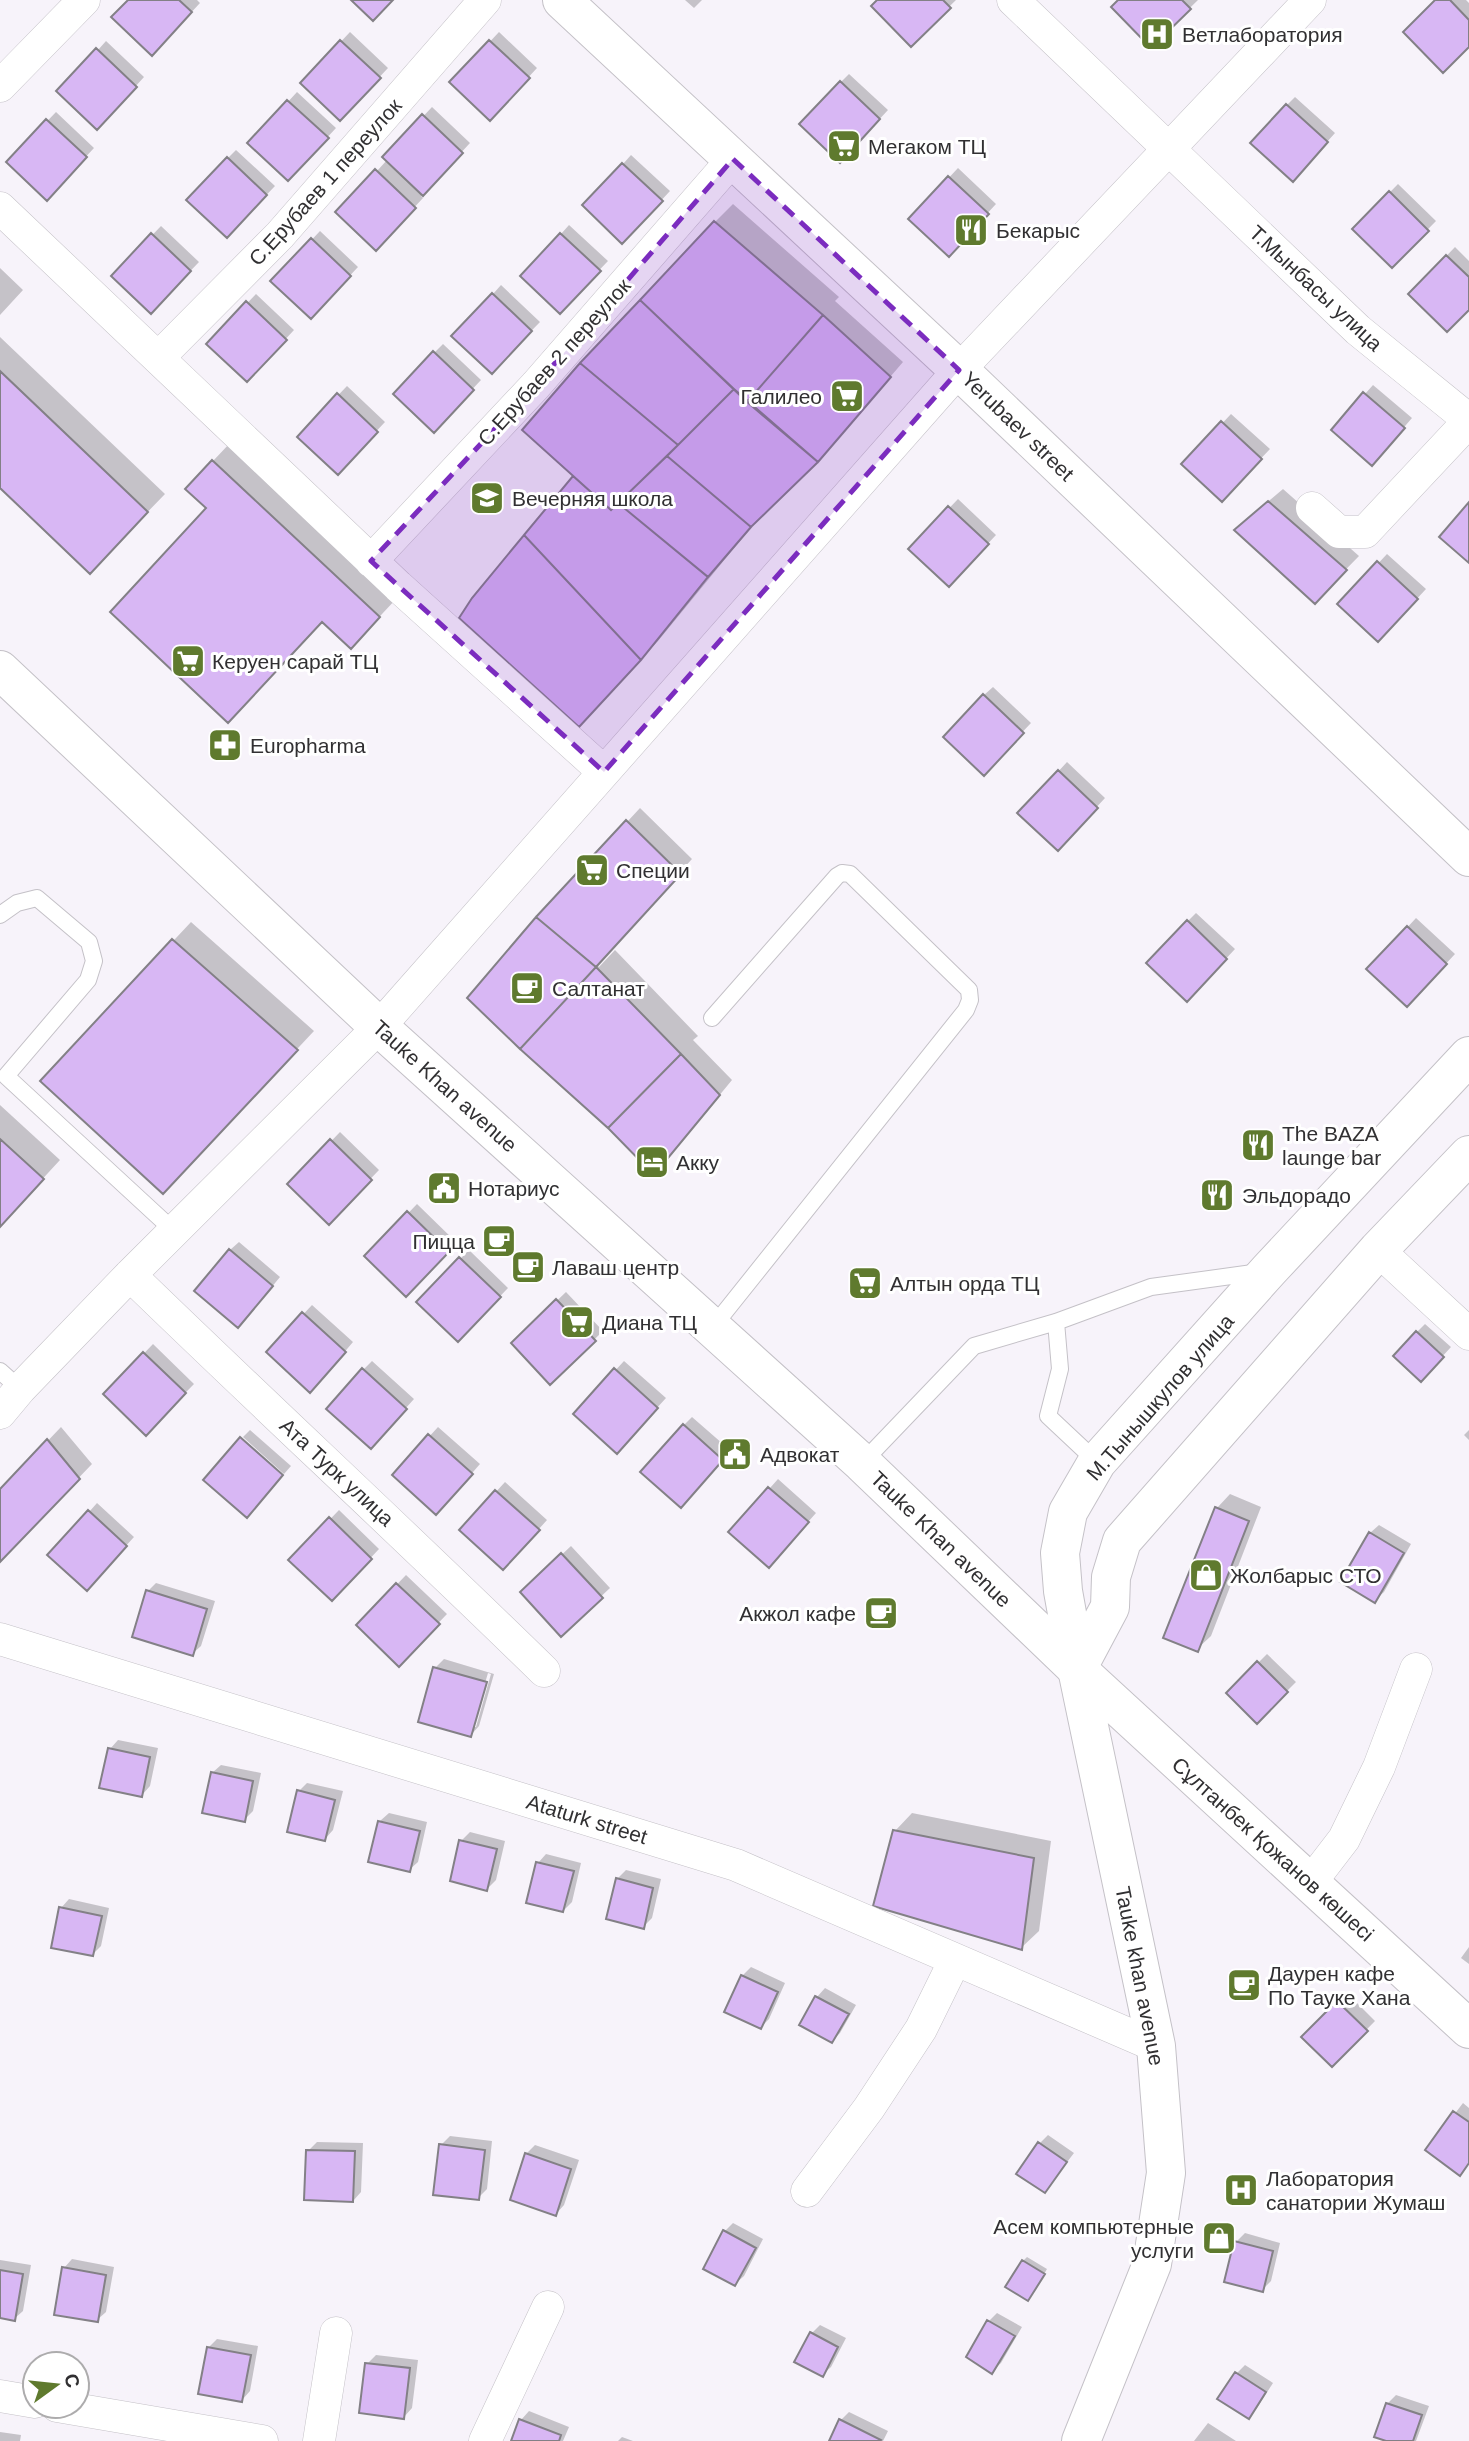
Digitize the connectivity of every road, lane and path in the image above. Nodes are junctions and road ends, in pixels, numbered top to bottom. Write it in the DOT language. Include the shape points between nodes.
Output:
graph roads {
  1 [pos="84,0"];
  2 [pos="485,0"];
  3 [pos="562,0"];
  4 [pos="1013,0"];
  5 [pos="1310,0"];
  6 [pos="0,86"];
  7 [pos="1169,150"];
  8 [pos="733,159"];
  9 [pos="0,208"];
  10 [pos="158,358"];
  11 [pos="960,370"];
  12 [pos="1469,420"];
  13 [pos="1312,508"];
  14 [pos="371,561"];
  15 [pos="0,670"];
  16 [pos="604,772"];
  17 [pos="1469,857"];
  18 [pos="0,915"];
  19 [pos="712,1018"];
  20 [pos="379,1027"];
  21 [pos="1469,1056"];
  22 [pos="3,1073"];
  23 [pos="1469,1155"];
  24 [pos="174,1231"];
  25 [pos="1378,1250"];
  26 [pos="1269,1270"];
  27 [pos="130,1275"];
  28 [pos="1056,1322"];
  29 [pos="712,1328"];
  30 [pos="1469,1334"];
  31 [pos="10,1380"];
  32 [pos="0,1413"];
  33 [pos="1097,1462"];
  34 [pos="862,1463"];
  35 [pos="0,1639"];
  36 [pos="1077,1669"];
  37 [pos="1416,1669"];
  38 [pos="544,1671"];
  39 [pos="1311,1882"];
  40 [pos="955,1959"];
  41 [pos="1469,2029"];
  42 [pos="1156,2046"];
  43 [pos="807,2191"];
  44 [pos="548,2306"];
  45 [pos="336,2333"];
  46 [pos="0,2396"];
  47 [pos="21,2400"];
  48 [pos="91,2413"];
  49 [pos="204,2436"];
  50 [pos="262,2441"];
  51 [pos="318,2441"];
  52 [pos="485,2441"];
  53 [pos="1081,2441"];
  1 -- 6 [label="street"];
  2 -- 10 [label="street, С.Ерубаев 1 переулок" via="280,235"];
  3 -- 8 [label="main road, Yerubaev street"];
  4 -- 7 [label="street, Т.Мынбасы улица"];
  5 -- 7 [label="street"];
  7 -- 11 [label="street"];
  7 -- 12 [label="street, Т.Мынбасы улица" via="1358,330"];
  8 -- 11 [label="main road, Yerubaev street"];
  8 -- 14 [label="street, С.Ерубаев 2 переулок" via="536,385"];
  9 -- 10 [label="street"];
  10 -- 14 [label="street"];
  11 -- 16 [label="street"];
  11 -- 17 [label="main road, Yerubaev street"];
  12 -- 13 [label="street" via="1365,532 1339,532"];
  14 -- 16 [label="street"];
  15 -- 20 [label="main road, Tauke Khan avenue"];
  16 -- 20 [label="street"];
  18 -- 22 [label="lane" via="17,903 37,898 89,942 94,961 88,980"];
  19 -- 29 [label="lane" via="842,873 850,874 969,990 970,1000"];
  20 -- 24 [label="street"];
  20 -- 29 [label="main road, Tauke Khan avenue"];
  21 -- 26 [label="main road, М.Тынышкулов улица"];
  22 -- 24 [label="lane"];
  23 -- 25 [label="main road"];
  24 -- 27 [label="street"];
  25 -- 30 [label="street"];
  25 -- 36 [label="main road" via="1122,1541 1111,1577 1110,1607"];
  26 -- 28 [label="lane" via="1150,1287"];
  26 -- 33 [label="main road, М.Тынышкулов улица"];
  27 -- 31 [label="street"];
  27 -- 38 [label="street, Ата Турк улица"];
  28 -- 33 [label="lane" via="1060,1369 1048,1416"];
  28 -- 34 [label="lane" via="974,1346"];
  29 -- 34 [label="main road, Tauke Khan avenue"];
  31 -- 32 [label="street"];
  33 -- 36 [label="main road, М.Тынышкулов улица" via="1068,1512 1060,1553"];
  34 -- 36 [label="main road, Tauke Khan avenue"];
  35 -- 40 [label="street, Ataturk street" via="736,1865"];
  36 -- 39 [label="main road, Сұлтанбек Қожанов көшесі"];
  36 -- 42 [label="main road, Tauke khan avenue"];
  37 -- 39 [label="street" via="1379,1767 1344,1839"];
  39 -- 41 [label="main road, Сұлтанбек Қожанов көшесі"];
  40 -- 42 [label="street, Ataturk street"];
  40 -- 43 [label="street" via="921,2029"];
  42 -- 53 [label="main road, Tauke khan avenue" via="1166,2173 1152,2264"];
  44 -- 52 [label="street"];
  45 -- 51 [label="street"];
  46 -- 47 [label="street"];
  48 -- 49 [label="street"];
  49 -- 50 [label="street"];
}
